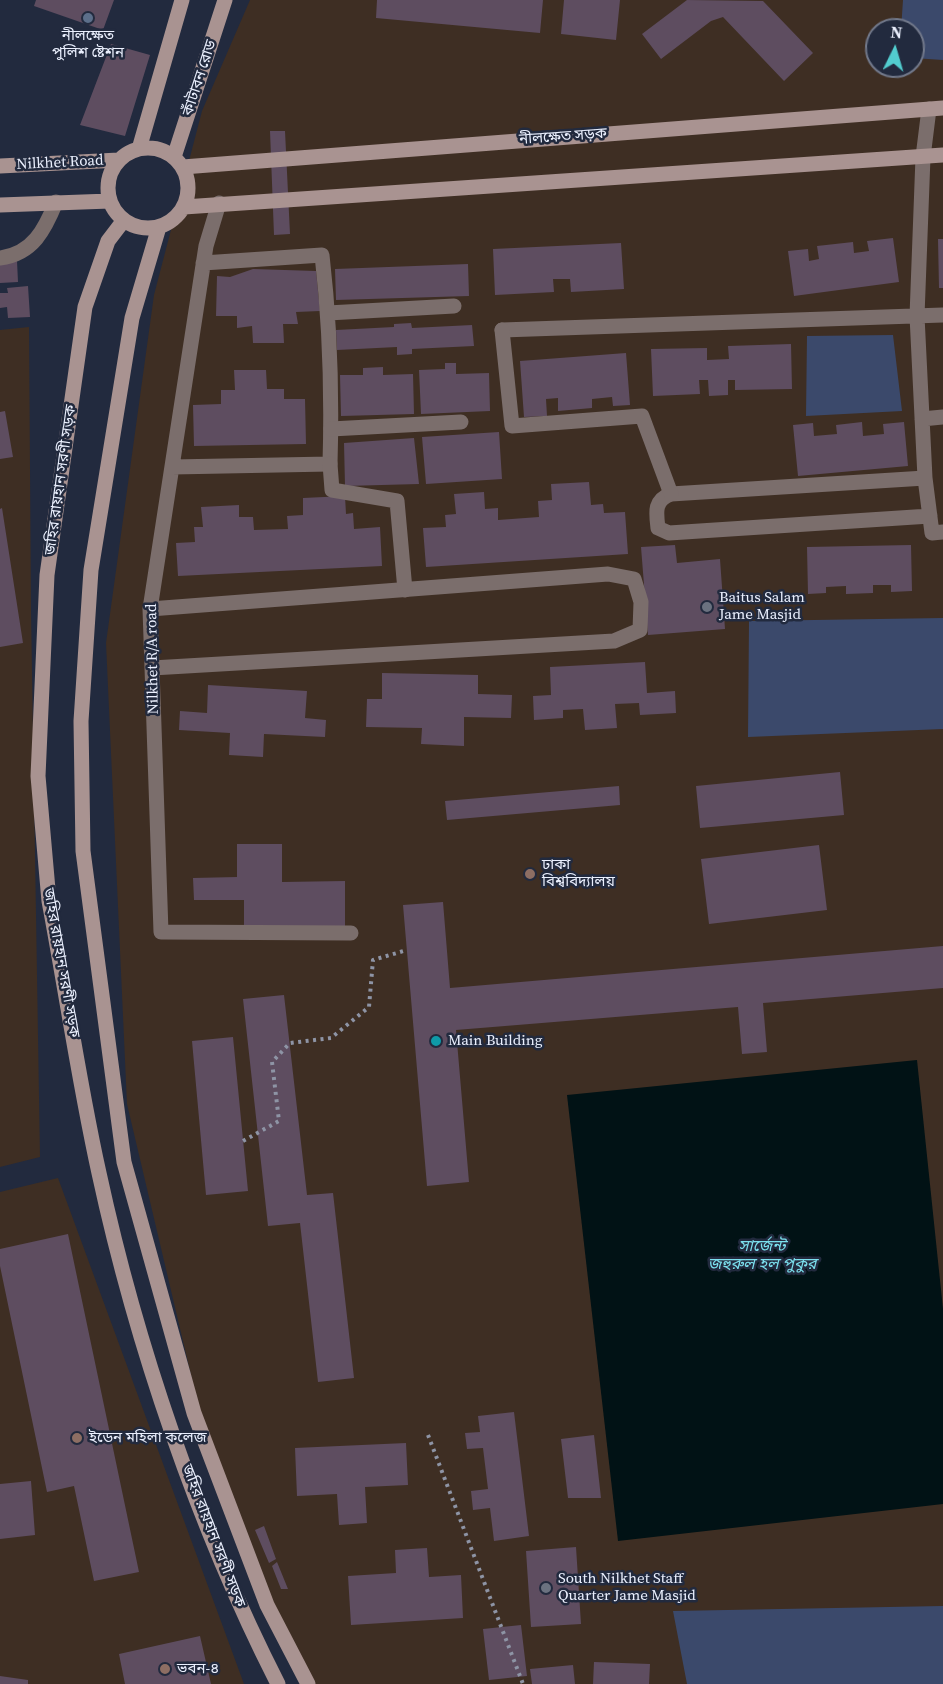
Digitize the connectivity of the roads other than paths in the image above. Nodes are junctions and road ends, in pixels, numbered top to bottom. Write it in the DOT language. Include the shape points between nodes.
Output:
graph roads {
  1 [pos="182,0"];
  2 [pos="225,0"];
  3 [pos="936,109"];
  4 [pos="139,149"];
  5 [pos="943,155"];
  6 [pos="923,157"];
  7 [pos="119,160"];
  8 [pos="178,162"];
  9 [pos="0,165"];
  10 [pos="110,201"];
  11 [pos="56,202"];
  12 [pos="219,203"];
  13 [pos="0,205"];
  14 [pos="184,207"];
  15 [pos="124,220"];
  16 [pos="159,227"];
  17 [pos="0,258"];
  18 [pos="203,263"];
  19 [pos="454,306"];
  20 [pos="328,313"];
  21 [pos="943,315"];
  22 [pos="917,316"];
  23 [pos="943,417"];
  24 [pos="922,419"];
  25 [pos="461,422"];
  26 [pos="331,429"];
  27 [pos="330,464"];
  28 [pos="172,467"];
  29 [pos="925,478"];
  30 [pos="671,494"];
  31 [pos="930,516"];
  32 [pos="943,532"];
  33 [pos="405,590"];
  34 [pos="150,609"];
  35 [pos="152,668"];
  36 [pos="351,933"];
  37 [pos="278,1684"];
  38 [pos="308,1684"];
  1 -- 4 [label="main road"];
  2 -- 8 [label="main road, কাঁটাবন রোড"];
  3 -- 6 [label="street"];
  3 -- 8 [label="main road, নীলক্ষেত সড়ক"];
  4 -- 7 [label="main road"];
  4 -- 8 [label="main road" via="157,148"];
  5 -- 6 [label="main road"];
  6 -- 12 [label="main road"];
  6 -- 22 [label="street"];
  7 -- 9 [label="main road, Nilkhet Road"];
  7 -- 10 [label="main road" via="109,179"];
  8 -- 14 [label="main road" via="189,187"];
  10 -- 11 [label="main road"];
  10 -- 15 [label="main road"];
  11 -- 13 [label="main road"];
  11 -- 17 [label="street" via="44,233 26,249"];
  12 -- 14 [label="main road"];
  12 -- 18 [label="street, Nilkhet R/A road"];
  14 -- 16 [label="main road" via="169,223"];
  15 -- 16 [label="main road" via="144,228"];
  15 -- 37 [label="main road, জহির রায়হান সরণী সড়ক" via="108,242 85,307 47,574 38,776 44,855 99,1172 140,1332 206,1524 247,1624"];
  16 -- 38 [label="main road" via="132,318 91,570 81,721 83,851 124,1162 194,1413 267,1605"];
  18 -- 20 [label="street" via="322,255"];
  18 -- 28 [label="street, Nilkhet R/A road"];
  19 -- 20 [label="street"];
  20 -- 26 [label="street"];
  21 -- 22 [label="street"];
  22 -- 24 [label="street"];
  22 -- 30 [label="street" via="502,330 512,426 642,416"];
  23 -- 24 [label="street"];
  24 -- 29 [label="street"];
  25 -- 26 [label="street"];
  26 -- 27 [label="street"];
  27 -- 28 [label="street"];
  27 -- 33 [label="street" via="332,490 397,501"];
  28 -- 34 [label="street, Nilkhet R/A road"];
  29 -- 30 [label="street"];
  29 -- 31 [label="street"];
  30 -- 31 [label="street" via="656,505 658,528 669,533"];
  31 -- 32 [label="street" via="932,533"];
  33 -- 34 [label="street"];
  33 -- 35 [label="street" via="608,574 634,579 641,602 640,630 614,641"];
  34 -- 35 [label="street, Nilkhet R/A road"];
  35 -- 36 [label="street, Nilkhet R/A road" via="161,932"];
}
